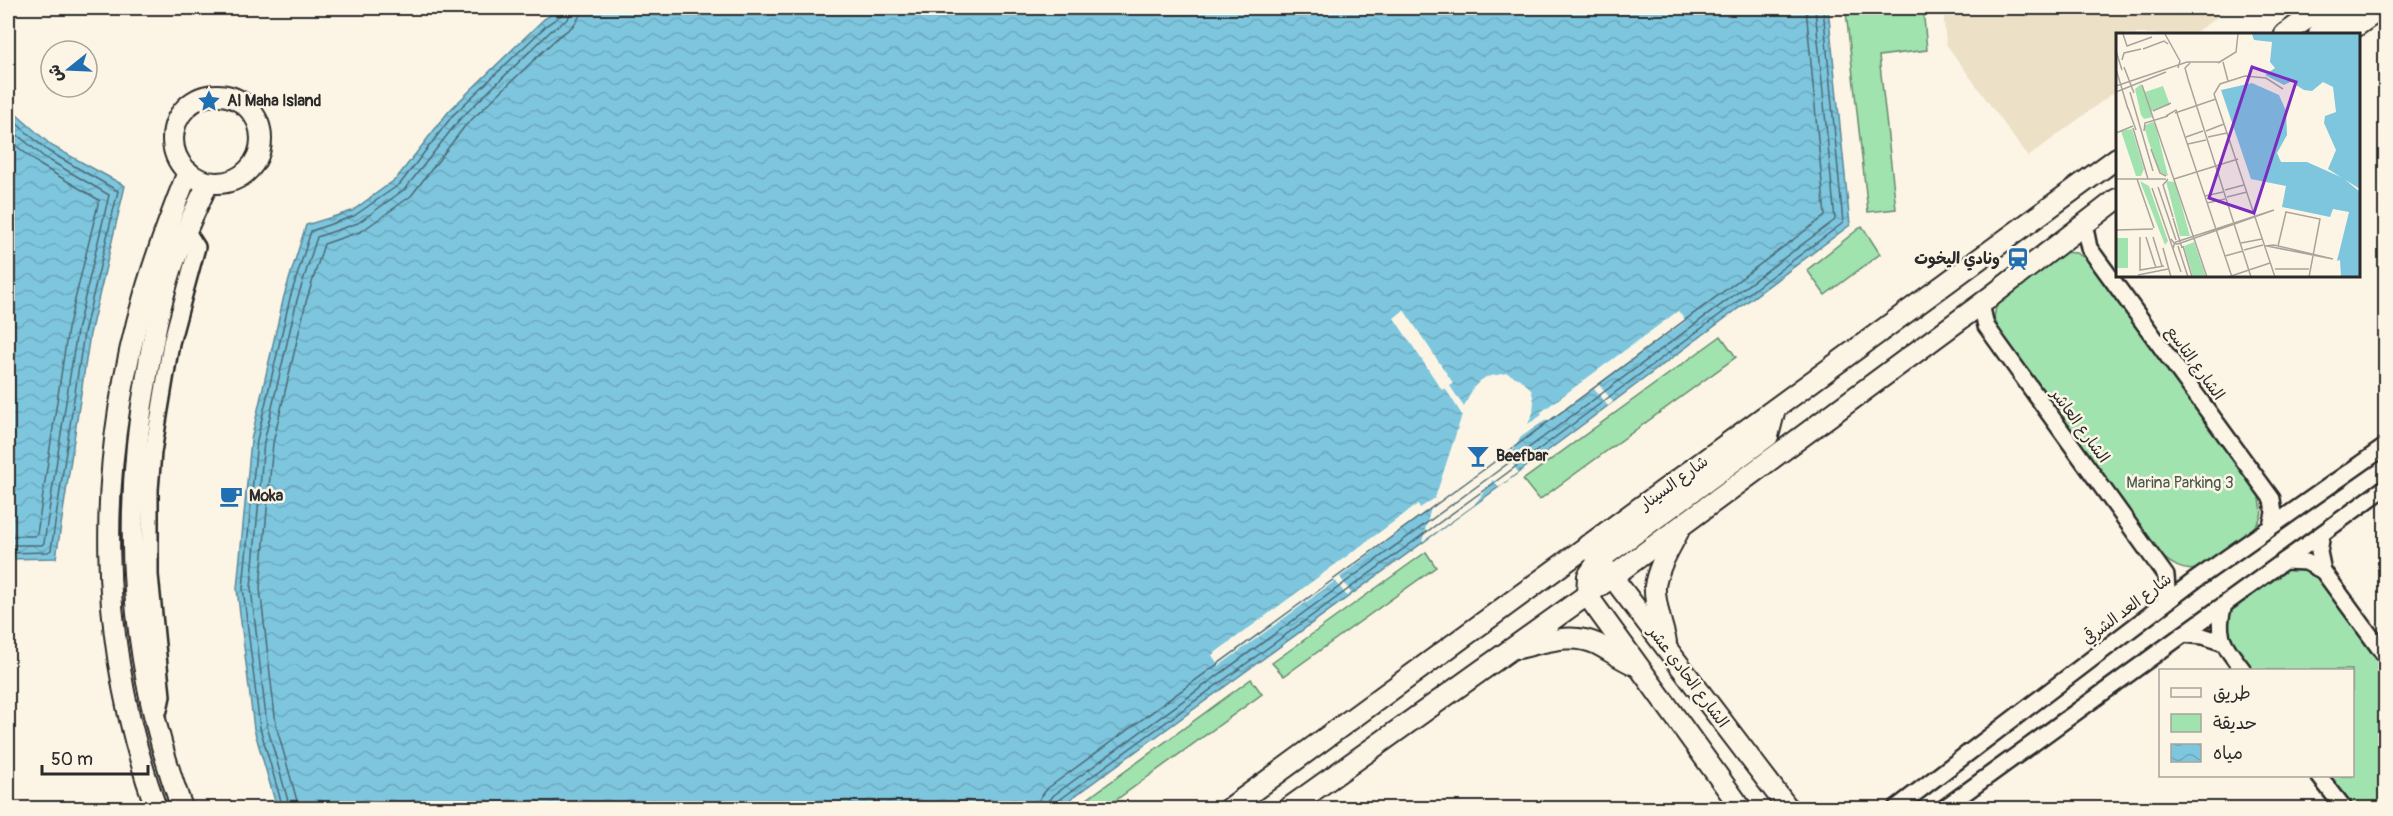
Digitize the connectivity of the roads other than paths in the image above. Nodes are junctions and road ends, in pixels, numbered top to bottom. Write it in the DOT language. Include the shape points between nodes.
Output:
graph roads {
  1 [pos="2322,8"];
  2 [pos="2353,8"];
  3 [pos="2382,8"];
  4 [pos="2385,18"];
  5 [pos="2349,32"];
  6 [pos="2286,33"];
  7 [pos="2320,33"];
  8 [pos="2116,159"];
  9 [pos="188,172"];
  10 [pos="208,183"];
  11 [pos="2116,200"];
  12 [pos="2084,223"];
  13 [pos="177,226"];
  14 [pos="2061,241"];
  15 [pos="2089,248"];
  16 [pos="1981,304"];
  17 [pos="1960,320"];
  18 [pos="1986,326"];
  19 [pos="2385,446"];
  20 [pos="2385,487"];
  21 [pos="2272,499"];
  22 [pos="2300,504"];
  23 [pos="1681,526"];
  24 [pos="2271,526"];
  25 [pos="2322,534"];
  26 [pos="1594,553"];
  27 [pos="2284,561"];
  28 [pos="2323,571"];
  29 [pos="2166,576"];
  30 [pos="1612,577"];
  31 [pos="2194,581"];
  32 [pos="1587,595"];
  33 [pos="2165,603"];
  34 [pos="2224,605"];
  35 [pos="2184,634"];
  36 [pos="2221,642"];
  37 [pos="1510,650"];
  38 [pos="1668,650"];
  39 [pos="2385,657"];
  40 [pos="1639,668"];
  41 [pos="2241,669"];
  42 [pos="154,717"];
  43 [pos="131,724"];
  44 [pos="2320,777"];
  45 [pos="1737,804"];
  46 [pos="156,808"];
  47 [pos="182,808"];
  48 [pos="1230,808"];
  49 [pos="1289,808"];
  50 [pos="1789,808"];
  51 [pos="1896,808"];
  52 [pos="1944,808"];
  53 [pos="2344,808"];
  1 -- 6 [label="street"];
  2 -- 7 [label="street"];
  3 -- 5 [label="street"];
  4 -- 5 [label="street"];
  8 -- 26 [label="street" via="1775,410 1768,436"];
  9 -- 10 [label="street"];
  9 -- 10 [label="street" via="173,146 179,117 201,98 220,95 238,100 259,124 259,155 254,165 236,180"];
  9 -- 13 [label="street"];
  10 -- 13 [label="street"];
  11 -- 12 [label="street"];
  12 -- 14 [label="street"];
  12 -- 15 [label="street, الشارع التاسع"];
  13 -- 42 [label="street" via="152,346 132,489 135,602 142,663"];
  13 -- 43 [label="street" via="144,294 121,404 111,489 110,601"];
  14 -- 15 [label="street"];
  14 -- 16 [label="street"];
  15 -- 21 [label="street, الشارع التاسع"];
  16 -- 17 [label="street"];
  16 -- 18 [label="street, الشارع العاشر"];
  17 -- 18 [label="street" via="1970,319"];
  17 -- 23 [label="street"];
  18 -- 29 [label="street, الشارع العاشر"];
  19 -- 22 [label="street, شارع العد الشرقي"];
  20 -- 25 [label="street"];
  21 -- 22 [label="street"];
  21 -- 24 [label="street"];
  22 -- 24 [label="street, شارع العد الشرقي"];
  23 -- 30 [label="street"];
  23 -- 38 [label="street" via="1663,560 1656,585"];
  24 -- 31 [label="street, شارع العد الشرقي"];
  25 -- 27 [label="street"];
  25 -- 28 [label="street" via="2319,552"];
  26 -- 30 [label="street, الشارع الحادي عشر"];
  26 -- 32 [label="street"];
  26 -- 48 [label="street"];
  27 -- 28 [label="street" via="2306,562"];
  27 -- 34 [label="street"];
  28 -- 39 [label="street"];
  29 -- 31 [label="street"];
  29 -- 33 [label="street"];
  30 -- 32 [label="street"];
  30 -- 38 [label="street, الشارع الحادي عشر"];
  31 -- 33 [label="street, شارع العد الشرقي"];
  32 -- 37 [label="street"];
  32 -- 40 [label="street, الشارع الحادي عشر"];
  33 -- 51 [label="street, شارع العد الشرقي"];
  34 -- 35 [label="street"];
  34 -- 36 [label="street"];
  35 -- 36 [label="street"];
  35 -- 52 [label="street"];
  36 -- 41 [label="street"];
  37 -- 40 [label="street" via="1577,638 1597,644"];
  37 -- 49 [label="street"];
  38 -- 50 [label="street, الشارع الحادي عشر"];
  40 -- 45 [label="street, الشارع الحادي عشر"];
  42 -- 43 [label="street"];
  42 -- 47 [label="street"];
  43 -- 46 [label="street"];
  44 -- 53 [label="street"];
}
